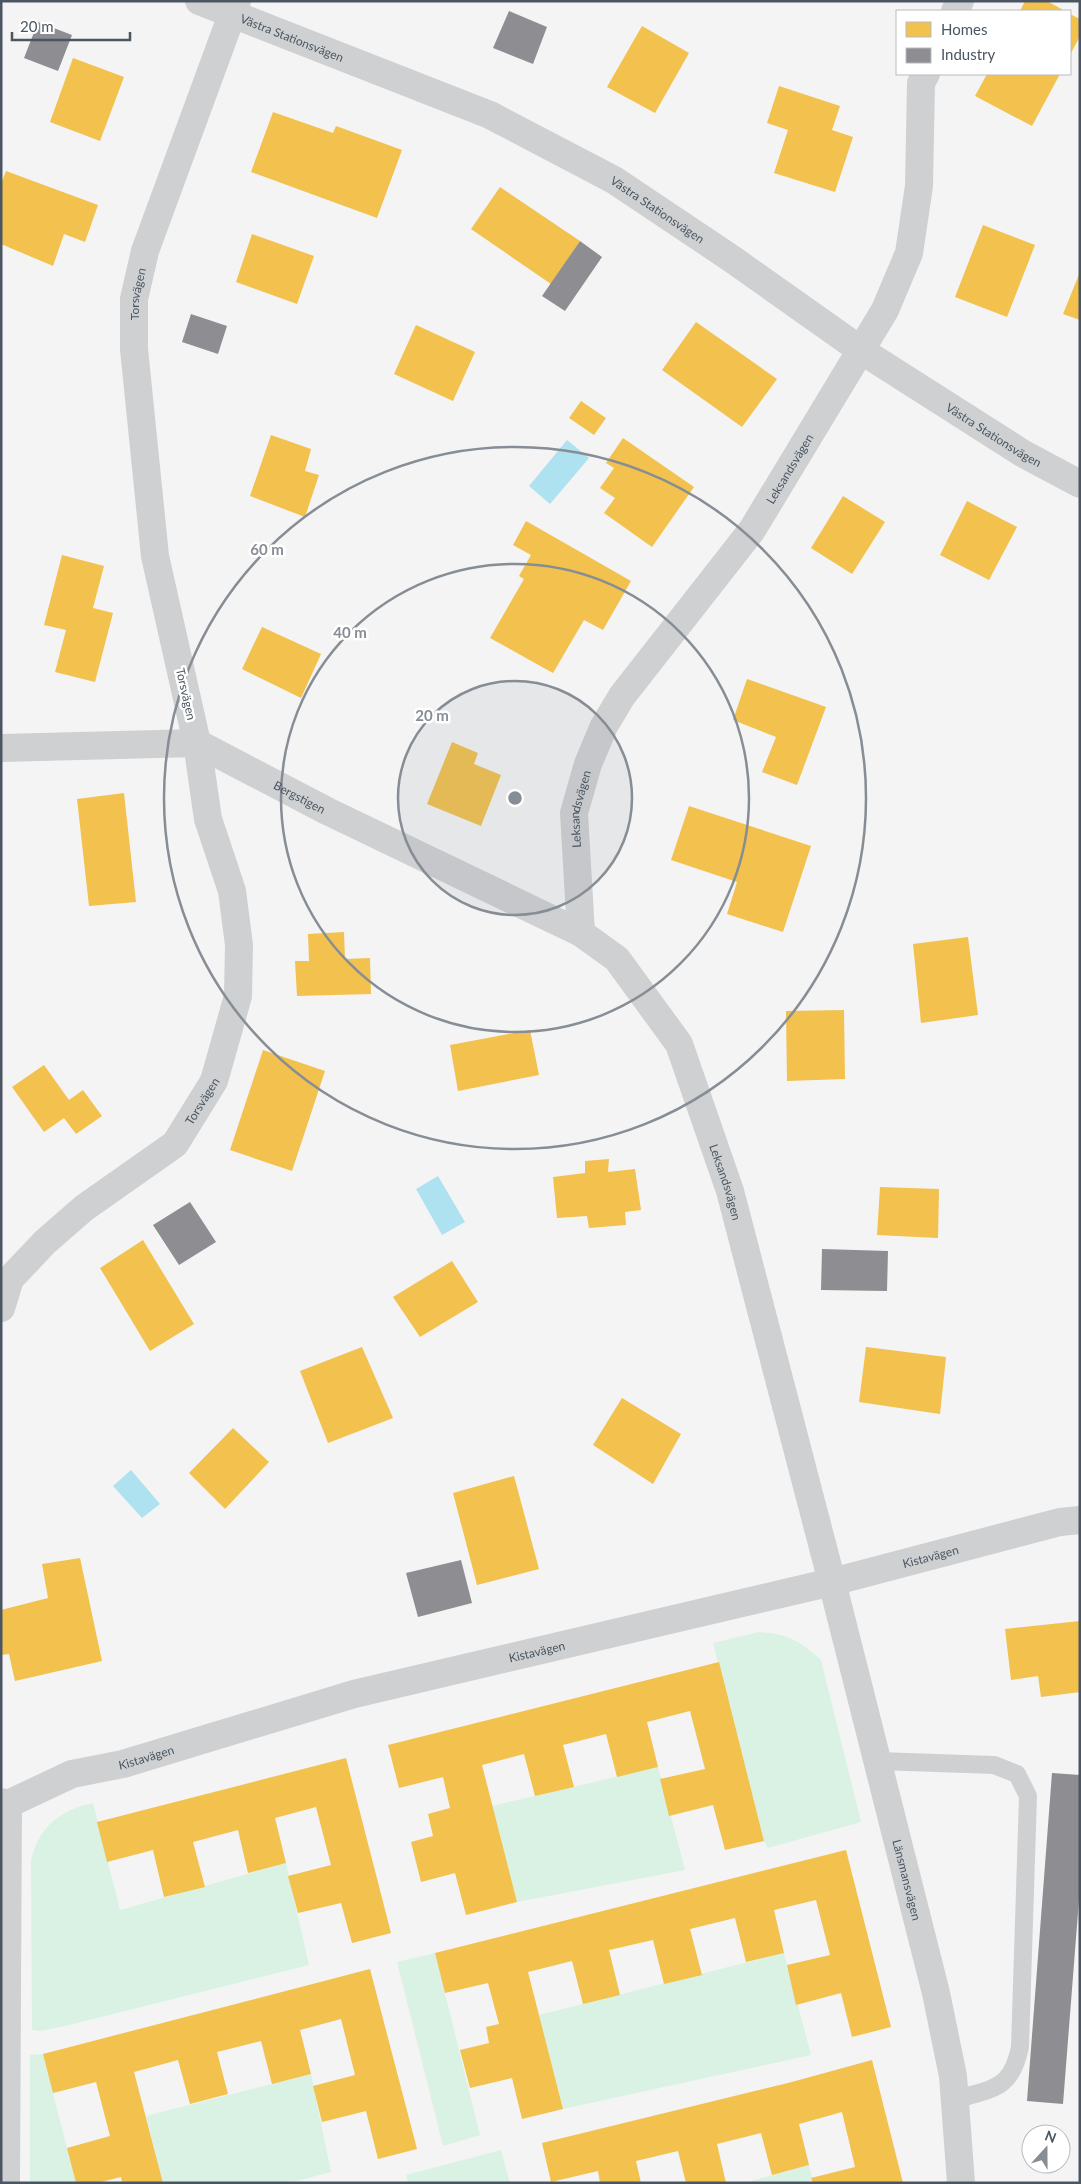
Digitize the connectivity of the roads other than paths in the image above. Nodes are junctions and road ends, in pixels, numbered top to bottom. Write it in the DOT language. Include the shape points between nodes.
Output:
graph roads {
  1 [pos="199,1"];
  2 [pos="234,7"];
  3 [pos="925,75"];
  4 [pos="862,351"];
  5 [pos="1080,484"];
  6 [pos="197,743"];
  7 [pos="1,748"];
  8 [pos="581,933"];
  9 [pos="1,1308"];
  10 [pos="1080,1520"];
  11 [pos="832,1582"];
  12 [pos="878,1761"];
  13 [pos="4,1803"];
  14 [pos="954,2100"];
  15 [pos="6,2183"];
  16 [pos="961,2183"];
  1 -- 2 [label="street, Västra Stationsvägen"];
  2 -- 4 [label="street, Västra Stationsvägen" via="490,115 614,180"];
  2 -- 6 [label="street, Torsvägen" via="145,251 134,299 134,349 155,556"];
  3 -- 4 [label="street, Leksandsvägen" via="921,83 919,186 909,253 885,310"];
  4 -- 5 [label="street, Västra Stationsvägen" via="1022,453"];
  4 -- 8 [label="street, Leksandsvägen" via="752,530 622,696 604,726 588,764 574,814"];
  6 -- 7 [label="street, Bergstigen"];
  6 -- 8 [label="street, Bergstigen" via="327,811"];
  6 -- 9 [label="street, Torsvägen" via="208,819 232,891 238,946 238,996 214,1081 175,1144 84,1208 45,1242 10,1279"];
  8 -- 11 [label="street, Leksandsvägen" via="617,959 679,1044 730,1191"];
  10 -- 11 [label="street, Kistavägen" via="1060,1522"];
  11 -- 12 [label="street, Länsmansvägen"];
  11 -- 13 [label="street, Kistavägen" via="354,1694 123,1764 72,1774"];
  12 -- 14 [label="street, Länsmansvägen" via="936,1993 953,2076"];
  12 -- 14 [label="lane" via="994,1765 1018,1774 1028,1796 1020,2047 1016,2064 1002,2085"];
  13 -- 15 [label="street"];
  14 -- 16 [label="street, Länsmansvägen"];
}
